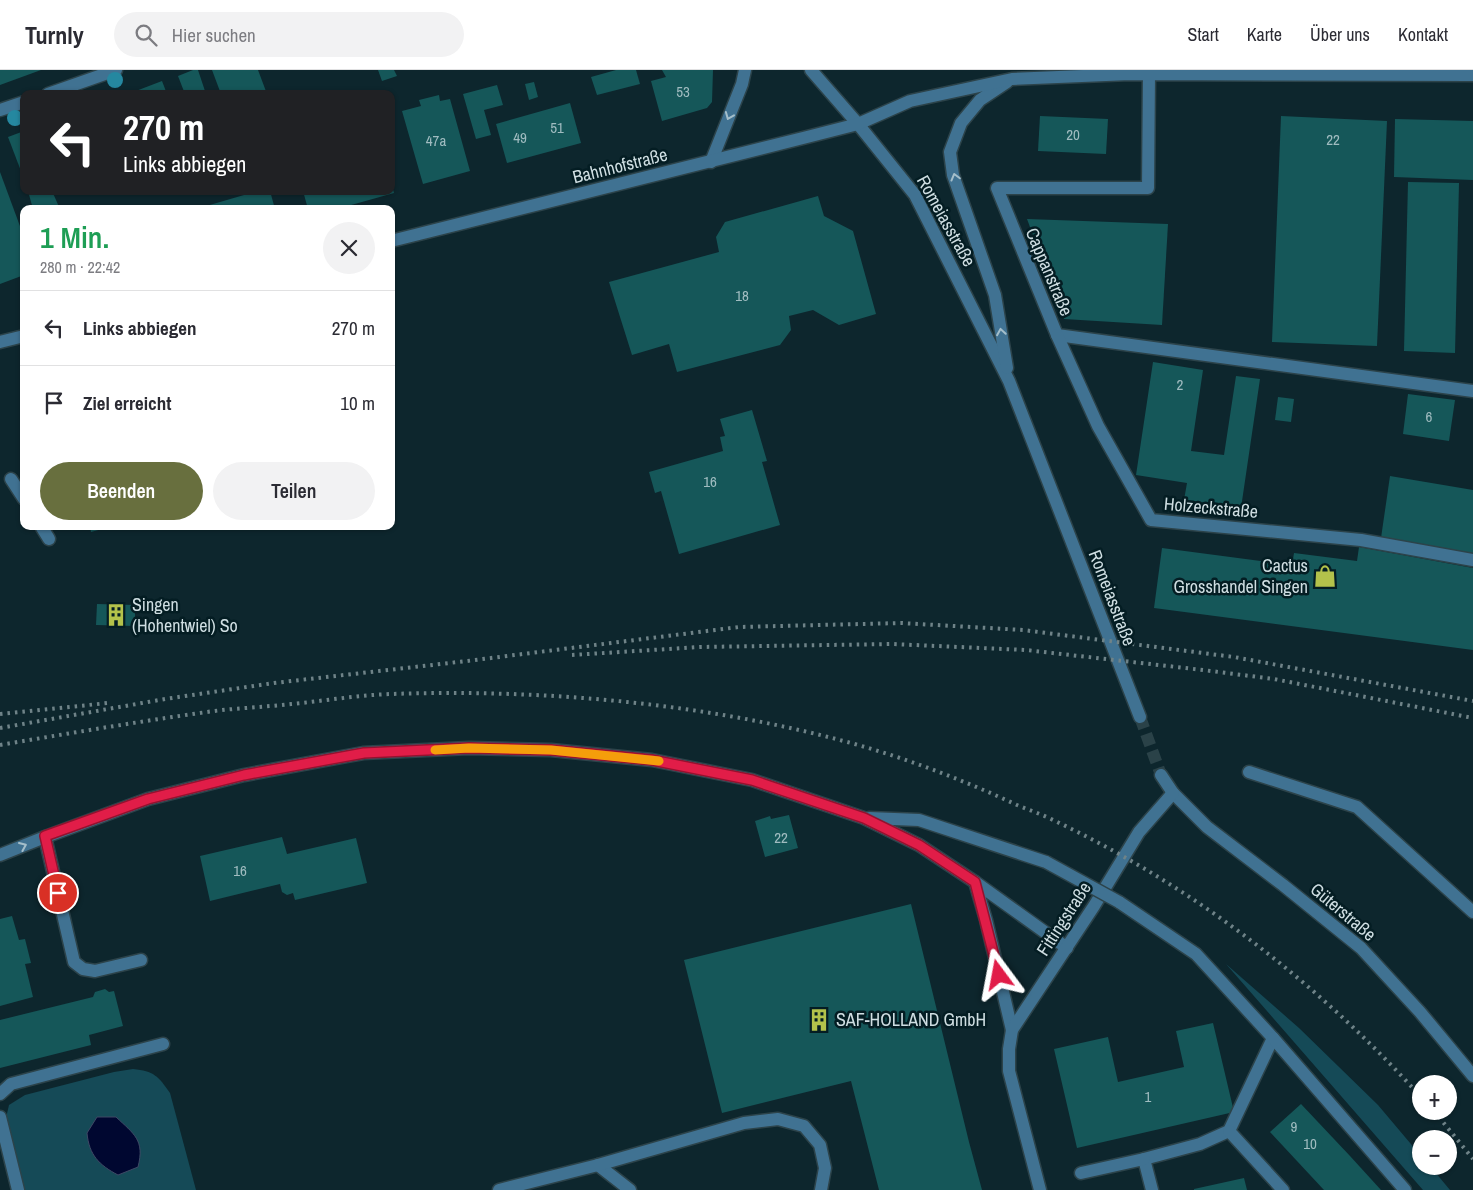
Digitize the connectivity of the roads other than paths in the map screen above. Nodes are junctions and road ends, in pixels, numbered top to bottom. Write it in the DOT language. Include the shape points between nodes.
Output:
graph roads {
  1 [pos="116,70"];
  2 [pos="745,70"];
  3 [pos="811,70"];
  4 [pos="1442,73"];
  5 [pos="1011,74"];
  6 [pos="1149,74"];
  7 [pos="1473,75"];
  8 [pos="59,90"];
  9 [pos="20,103"];
  10 [pos="0,110"];
  11 [pos="858,124"];
  12 [pos="711,162"];
  13 [pos="395,240"];
  14 [pos="1057,335"];
  15 [pos="20,337"];
  16 [pos="0,342"];
  17 [pos="1009,381"];
  18 [pos="1473,392"];
  19 [pos="11,479"];
  20 [pos="20,493"];
  21 [pos="43,530"];
  22 [pos="49,539"];
  23 [pos="1473,560"];
  24 [pos="1140,716"];
  25 [pos="1249,772"];
  26 [pos="1161,775"];
  27 [pos="1174,793"];
  28 [pos="864,818"];
  29 [pos="45,836"];
  30 [pos="0,855"];
  31 [pos="975,882"];
  32 [pos="1473,912"];
  33 [pos="1066,948"];
  34 [pos="141,960"];
  35 [pos="1012,1030"];
  36 [pos="1273,1038"];
  37 [pos="163,1044"];
  38 [pos="1473,1076"];
  39 [pos="0,1094"];
  40 [pos="0,1117"];
  41 [pos="1229,1131"];
  42 [pos="1144,1158"];
  43 [pos="598,1165"];
  44 [pos="1082,1173"];
  45 [pos="18,1190"];
  46 [pos="499,1190"];
  47 [pos="630,1190"];
  48 [pos="821,1190"];
  49 [pos="1040,1190"];
  50 [pos="1152,1190"];
  51 [pos="1283,1190"];
  52 [pos="1405,1190"];
  1 -- 8 [label="street"];
  2 -- 12 [label="street, one-way"];
  3 -- 11 [label="street, Romeiasstraße"];
  4 -- 6 [label="street"];
  4 -- 7 [label="street"];
  5 -- 6 [label="street"];
  5 -- 11 [label="street, Bahnhofstraße" via="910,101"];
  17 -- 5 [label="street, Romeiasstraße, one-way" via="996,295 953,175 950,152 961,123 980,100"];
  6 -- 14 [label="street, Cappanstraße" via="1148,188 997,188"];
  9 -- 10 [label="street"];
  11 -- 12 [label="street, Bahnhofstraße"];
  11 -- 17 [label="street, Romeiasstraße" via="915,195"];
  12 -- 13 [label="street, Bahnhofstraße"];
  14 -- 18 [label="street, Cappanstraße"];
  14 -- 23 [label="street, Holzeckstraße" via="1098,426 1151,520 1361,540"];
  15 -- 16 [label="street"];
  17 -- 24 [label="street, Romeiasstraße"];
  19 -- 20 [label="street"];
  21 -- 22 [label="street"];
  25 -- 32 [label="street" via="1357,807"];
  26 -- 27 [label="street"];
  27 -- 33 [label="street, Fittingstraße" via="1139,832"];
  27 -- 38 [label="street, Güterstraße" via="1207,828 1361,948"];
  28 -- 29 [label="street" via="752,780 652,760 551,750 469,748 364,753 244,775 148,799"];
  28 -- 31 [label="street" via="919,845"];
  28 -- 36 [label="street, bridge" via="919,820 1046,862 1119,902 1196,954"];
  30 -- 29 [label="street, one-way"];
  29 -- 34 [label="street" via="74,962 83,969 95,971"];
  31 -- 33 [label="street"];
  31 -- 35 [label="street"];
  33 -- 35 [label="street, Fittingstraße"];
  35 -- 49 [label="street, Fittingstraße" via="1009,1071"];
  36 -- 41 [label="street"];
  36 -- 52 [label="street"];
  37 -- 39 [label="street" via="11,1084"];
  40 -- 45 [label="street"];
  41 -- 42 [label="street" via="1200,1144"];
  41 -- 51 [label="street"];
  42 -- 44 [label="street"];
  42 -- 50 [label="street"];
  43 -- 46 [label="street"];
  43 -- 47 [label="street"];
  43 -- 48 [label="street" via="744,1124 778,1119 804,1126 820,1145 825,1168"];
}
